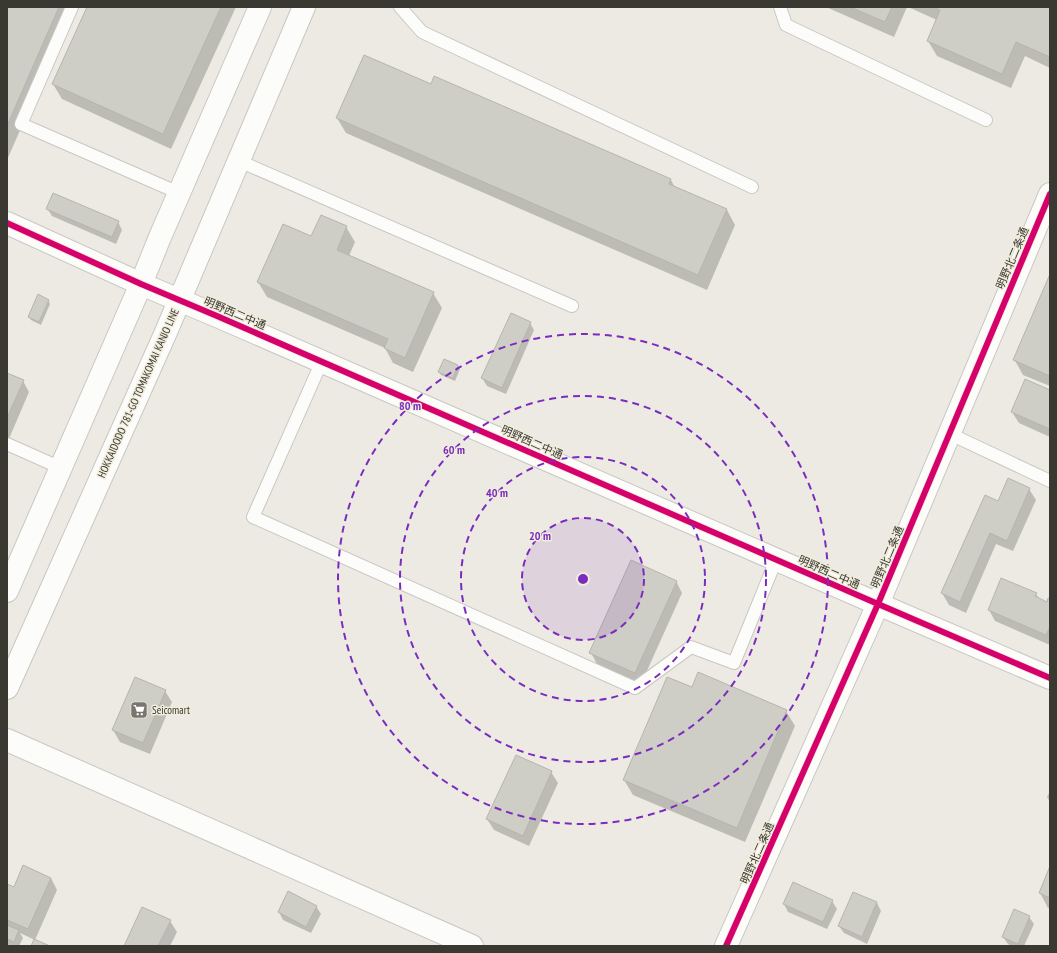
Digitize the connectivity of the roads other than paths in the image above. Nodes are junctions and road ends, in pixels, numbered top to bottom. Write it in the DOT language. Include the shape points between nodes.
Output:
graph roads {
  1 [pos="72,7"];
  2 [pos="260,7"];
  3 [pos="304,7"];
  4 [pos="400,7"];
  5 [pos="780,7"];
  6 [pos="986,120"];
  7 [pos="239,161"];
  8 [pos="752,187"];
  9 [pos="179,192"];
  10 [pos="1049,197"];
  11 [pos="7,223"];
  12 [pos="141,284"];
  13 [pos="180,300"];
  14 [pos="572,306"];
  15 [pos="322,361"];
  16 [pos="950,434"];
  17 [pos="7,444"];
  18 [pos="61,468"];
  19 [pos="1050,481"];
  20 [pos="776,560"];
  21 [pos="7,592"];
  22 [pos="878,604"];
  23 [pos="1050,678"];
  24 [pos="7,688"];
  25 [pos="7,740"];
  26 [pos="472,946"];
  27 [pos="726,946"];
  1 -- 9 [label="lane" via="21,124"];
  2 -- 9 [label="street"];
  3 -- 7 [label="street, HOKKAIDODO 781-GO TOMAKOMAI KANJO LINE"];
  4 -- 8 [label="lane" via="422,32"];
  5 -- 6 [label="lane" via="786,25"];
  7 -- 13 [label="street, HOKKAIDODO 781-GO TOMAKOMAI KANJO LINE"];
  7 -- 14 [label="lane"];
  9 -- 12 [label="street"];
  10 -- 16 [label="street, 明野北二条通"];
  11 -- 12 [label="street, 明野西二中通"];
  12 -- 13 [label="street, 明野西二中通"];
  12 -- 18 [label="street"];
  13 -- 15 [label="street, 明野西二中通"];
  13 -- 24 [label="street, HOKKAIDODO 781-GO TOMAKOMAI KANJO LINE"];
  15 -- 20 [label="street, 明野西二中通"];
  15 -- 20 [label="lane" via="253,517 635,688 691,647 734,663"];
  16 -- 19 [label="lane"];
  16 -- 22 [label="street, 明野北二条通"];
  17 -- 18 [label="lane"];
  18 -- 21 [label="street"];
  20 -- 22 [label="street, 明野西二中通"];
  22 -- 23 [label="street, 明野西二中通"];
  22 -- 27 [label="street, 明野北二条通"];
  25 -- 26 [label="street"];
}
